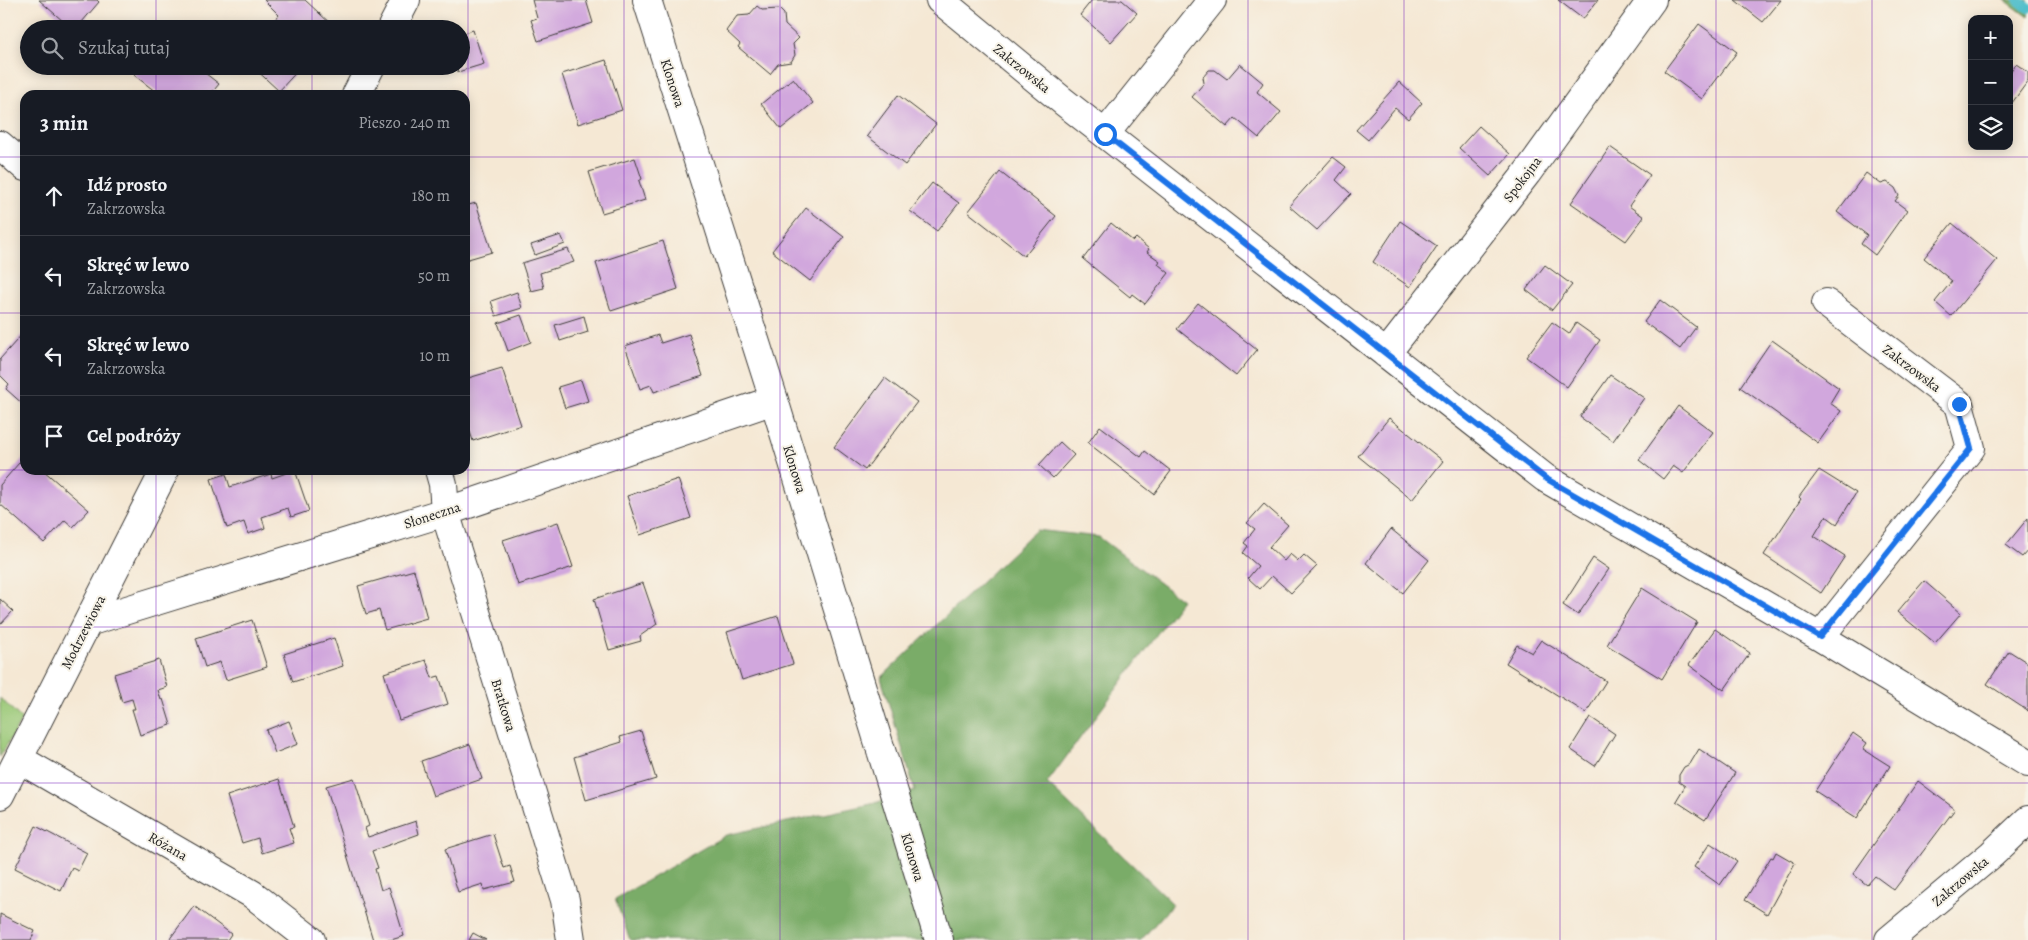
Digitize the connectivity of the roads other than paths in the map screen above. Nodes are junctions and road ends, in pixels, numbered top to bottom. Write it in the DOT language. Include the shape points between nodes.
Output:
graph roads {
  1 [pos="406,0"];
  2 [pos="647,0"];
  3 [pos="940,0"];
  4 [pos="1212,0"];
  5 [pos="1652,0"];
  6 [pos="396,20"];
  7 [pos="366,75"];
  8 [pos="359,90"];
  9 [pos="1105,134"];
  10 [pos="0,145"];
  11 [pos="20,163"];
  12 [pos="1826,303"];
  13 [pos="1386,354"];
  14 [pos="774,400"];
  15 [pos="162,475"];
  16 [pos="440,475"];
  17 [pos="445,512"];
  18 [pos="88,622"];
  19 [pos="1820,637"];
  20 [pos="19,759"];
  21 [pos="2028,763"];
  22 [pos="0,794"];
  23 [pos="2028,820"];
  24 [pos="311,940"];
  25 [pos="571,940"];
  26 [pos="939,940"];
  27 [pos="1890,940"];
  1 -- 6 [label="street"];
  2 -- 14 [label="street, Klonowa"];
  3 -- 9 [label="street, Zakrzowska"];
  4 -- 9 [label="street"];
  5 -- 13 [label="street, Spokojna" via="1527,173"];
  7 -- 8 [label="street"];
  9 -- 13 [label="street, Zakrzowska"];
  10 -- 11 [label="street"];
  12 -- 19 [label="street, Zakrzowska" via="1959,404 1971,448"];
  13 -- 19 [label="street, Zakrzowska" via="1545,478"];
  14 -- 17 [label="street, Słoneczna"];
  14 -- 26 [label="street, Klonowa"];
  15 -- 18 [label="street, Modrzewiowa"];
  16 -- 17 [label="street, Bratkowa"];
  17 -- 18 [label="street, Słoneczna"];
  17 -- 25 [label="street, Bratkowa" via="565,900"];
  18 -- 20 [label="street, Modrzewiowa"];
  19 -- 21 [label="street, Zakrzowska"];
  20 -- 22 [label="street, Modrzewiowa"];
  20 -- 24 [label="street, Różana" via="252,894"];
  23 -- 27 [label="street, Zakrzowska"];
}
